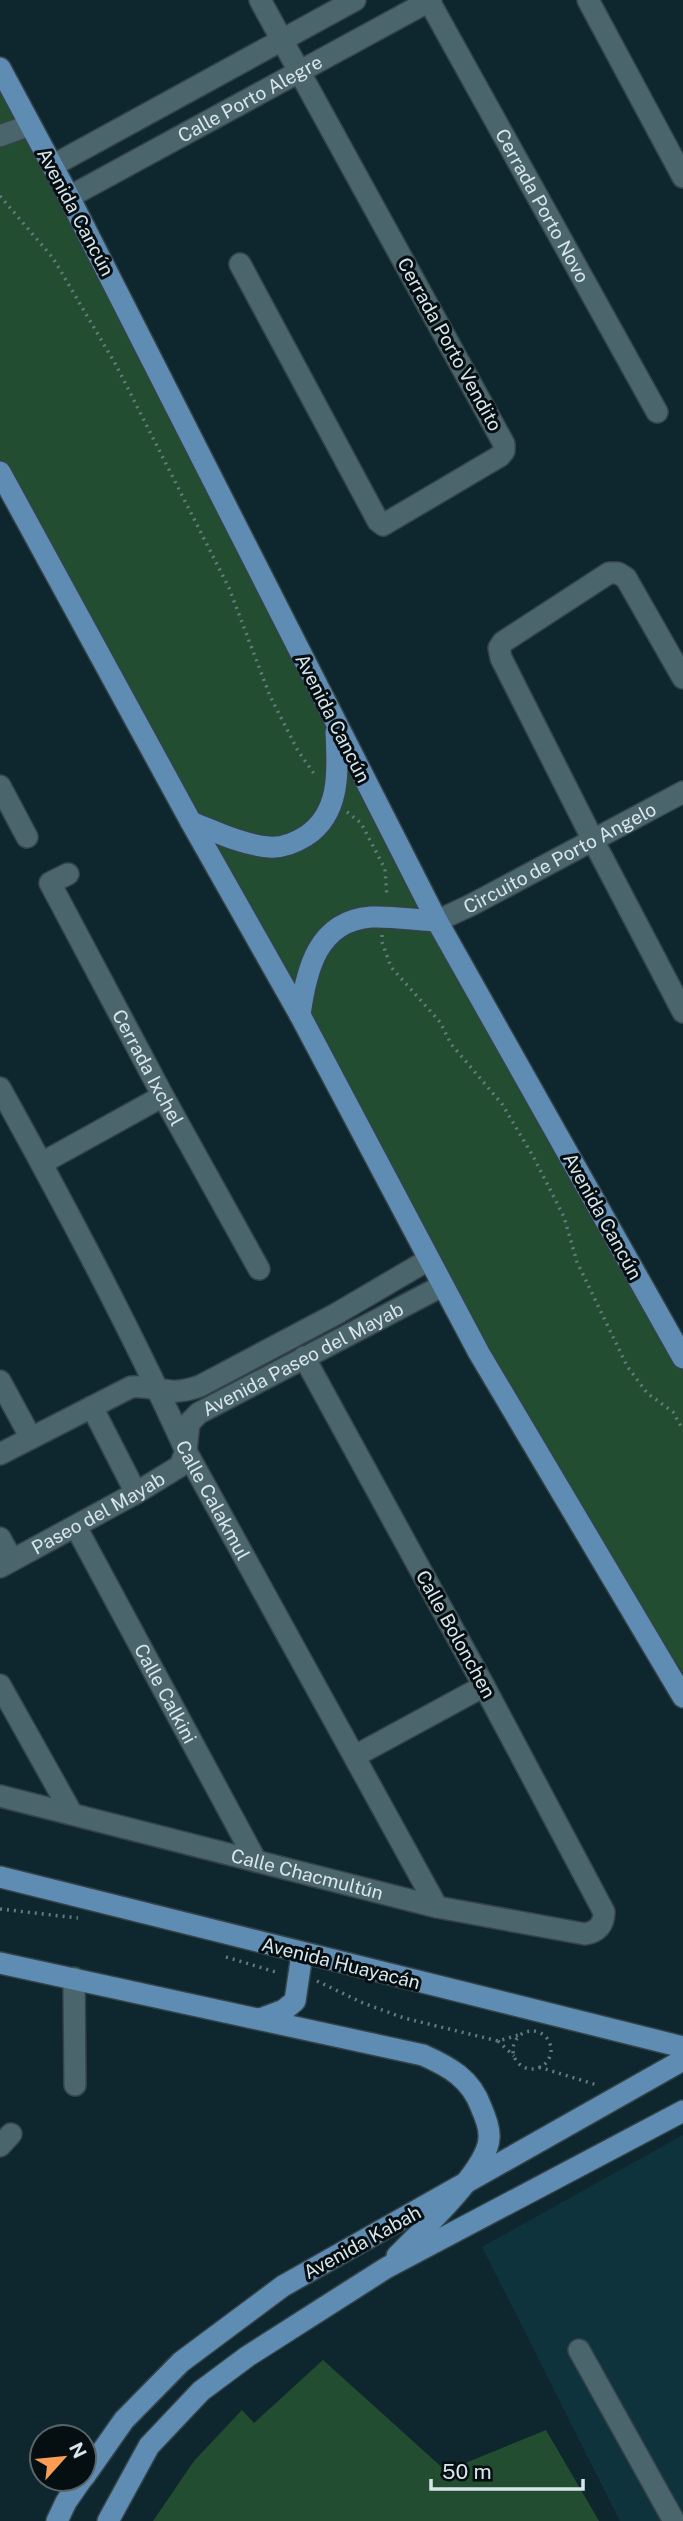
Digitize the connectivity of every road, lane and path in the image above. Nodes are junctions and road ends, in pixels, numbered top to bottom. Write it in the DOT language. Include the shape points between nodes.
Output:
graph roads {
  1 [pos="260,0"];
  2 [pos="355,0"];
  3 [pos="588,0"];
  4 [pos="430,1"];
  5 [pos="284,40"];
  6 [pos="0,68"];
  7 [pos="301,72"];
  8 [pos="30,125"];
  9 [pos="0,136"];
  10 [pos="52,166"];
  11 [pos="683,177"];
  12 [pos="69,197"];
  13 [pos="240,264"];
  14 [pos="657,412"];
  15 [pos="0,472"];
  16 [pos="683,678"];
  17 [pos="336,724"];
  18 [pos="0,786"];
  19 [pos="683,792"];
  20 [pos="191,822"];
  21 [pos="27,837"];
  22 [pos="593,840"];
  23 [pos="68,874"];
  24 [pos="437,921"];
  25 [pos="683,1012"];
  26 [pos="300,1014"];
  27 [pos="0,1088"];
  28 [pos="163,1096"];
  29 [pos="42,1163"];
  30 [pos="428,1260"];
  31 [pos="259,1269"];
  32 [pos="442,1286"];
  33 [pos="304,1357"];
  34 [pos="683,1359"];
  35 [pos="0,1381"];
  36 [pos="159,1391"];
  37 [pos="92,1407"];
  38 [pos="31,1438"];
  39 [pos="186,1451"];
  40 [pos="0,1454"];
  41 [pos="136,1493"];
  42 [pos="76,1527"];
  43 [pos="0,1538"];
  44 [pos="6,1563"];
  45 [pos="0,1685"];
  46 [pos="484,1686"];
  47 [pos="683,1697"];
  48 [pos="355,1756"];
  49 [pos="0,1796"];
  50 [pos="71,1812"];
  51 [pos="256,1861"];
  52 [pos="0,1877"];
  53 [pos="437,1907"];
  54 [pos="0,1909"];
  55 [pos="604,1912"];
  56 [pos="80,1918"];
  57 [pos="302,1954"];
  58 [pos="221,1955"];
  59 [pos="0,1963"];
  60 [pos="74,1979"];
  61 [pos="298,1979"];
  62 [pos="258,2019"];
  63 [pos="522,2034"];
  64 [pos="498,2041"];
  65 [pos="683,2047"];
  66 [pos="514,2056"];
  67 [pos="683,2060"];
  68 [pos="539,2067"];
  69 [pos="75,2085"];
  70 [pos="622,2093"];
  71 [pos="683,2111"];
  72 [pos="463,2186"];
  73 [pos="386,2268"];
  74 [pos="579,2350"];
  75 [pos="98,2457"];
  76 [pos="72,2493"];
  77 [pos="57,2521"];
  78 [pos="108,2521"];
  79 [pos="674,2521"];
  1 -- 5 [label="street"];
  2 -- 5 [label="street, Calle Porto Alegre"];
  3 -- 11 [label="street"];
  4 -- 7 [label="street, Calle Porto Alegre"];
  4 -- 14 [label="street, Cerrada Porto Novo"];
  5 -- 7 [label="street"];
  5 -- 10 [label="street, Calle Porto Alegre"];
  6 -- 8 [label="main road, Avenida Cancún"];
  7 -- 12 [label="street, Calle Porto Alegre"];
  7 -- 13 [label="street, Cerrada Porto Vendito" via="504,451 383,525"];
  8 -- 9 [label="street"];
  8 -- 10 [label="main road, Avenida Cancún"];
  10 -- 12 [label="main road, Avenida Cancún"];
  12 -- 17 [label="main road, Avenida Cancún"];
  15 -- 20 [label="main road"];
  16 -- 22 [label="street" via="626,578 618,573 609,573 499,648"];
  17 -- 20 [label="main road" via="333,800 321,824 302,839 283,846 262,846"];
  17 -- 24 [label="main road, Avenida Cancún"];
  18 -- 21 [label="street"];
  19 -- 22 [label="street, Circuito de Porto Angelo"];
  20 -- 26 [label="main road"];
  22 -- 24 [label="street, Circuito de Porto Angelo"];
  22 -- 25 [label="street"];
  23 -- 28 [label="street, Cerrada Ixchel" via="50,883"];
  24 -- 26 [label="main road" via="371,917 346,923 318,948 304,982"];
  24 -- 34 [label="main road, Avenida Cancún"];
  26 -- 30 [label="main road"];
  27 -- 29 [label="street, Calle Calakmul"];
  28 -- 29 [label="street"];
  28 -- 31 [label="street, Cerrada Ixchel"];
  29 -- 36 [label="street, Calle Calakmul"];
  30 -- 32 [label="main road"];
  30 -- 36 [label="street, Avenida Paseo del Mayab" via="200,1387 180,1393"];
  32 -- 33 [label="street, Avenida Paseo del Mayab"];
  32 -- 47 [label="main road"];
  33 -- 39 [label="street, Avenida Paseo del Mayab" via="199,1413 189,1423"];
  33 -- 46 [label="street, Calle Bolonchen"];
  35 -- 38 [label="street"];
  36 -- 37 [label="street" via="131,1387"];
  36 -- 39 [label="street, Calle Calakmul"];
  37 -- 38 [label="street"];
  37 -- 41 [label="street"];
  38 -- 40 [label="street"];
  39 -- 41 [label="street, Paseo del Mayab" via="180,1466"];
  39 -- 48 [label="street, Calle Calakmul"];
  41 -- 42 [label="street, Paseo del Mayab"];
  42 -- 44 [label="street, Paseo del Mayab"];
  42 -- 51 [label="street, Calle Calkini"];
  43 -- 44 [label="street"];
  45 -- 50 [label="street"];
  46 -- 48 [label="street"];
  46 -- 55 [label="street, Calle Bolonchen"];
  48 -- 53 [label="street, Calle Calakmul"];
  49 -- 50 [label="street, Calle Chacmultún"];
  50 -- 51 [label="street, Calle Chacmultún"];
  51 -- 53 [label="street, Calle Chacmultún"];
  52 -- 57 [label="main road, Avenida Huayacán"];
  53 -- 55 [label="street, Calle Chacmultún" via="585,1934 600,1928"];
  54 -- 56 [label="path"];
  57 -- 61 [label="main road"];
  57 -- 65 [label="main road, Avenida Huayacán"];
  58 -- 61 [label="path"];
  59 -- 60 [label="main road"];
  60 -- 62 [label="main road"];
  60 -- 69 [label="street"];
  61 -- 62 [label="main road" via="295,2001"];
  61 -- 64 [label="path" via="323,1982 404,2018"];
  62 -- 72 [label="main road" via="423,2055 449,2067 475,2092 487,2122 489,2140"];
  63 -- 64 [label="path"];
  63 -- 66 [label="path" via="515,2041"];
  63 -- 68 [label="path" via="540,2032 548,2041 548,2059"];
  64 -- 66 [label="path"];
  66 -- 68 [label="path" via="522,2066"];
  67 -- 70 [label="main road, Avenida Kabah"];
  68 -- 70 [label="path"];
  70 -- 72 [label="main road, Avenida Kabah"];
  71 -- 73 [label="main road, Avenida Kabah"];
  72 -- 73 [label="main road"];
  72 -- 75 [label="main road, Avenida Kabah" via="283,2286 181,2362 124,2420"];
  73 -- 78 [label="main road, Avenida Kabah" via="298,2322 201,2391 149,2446"];
  74 -- 79 [label="street"];
  76 -- 77 [label="main road, Avenida Kabah"];
}
